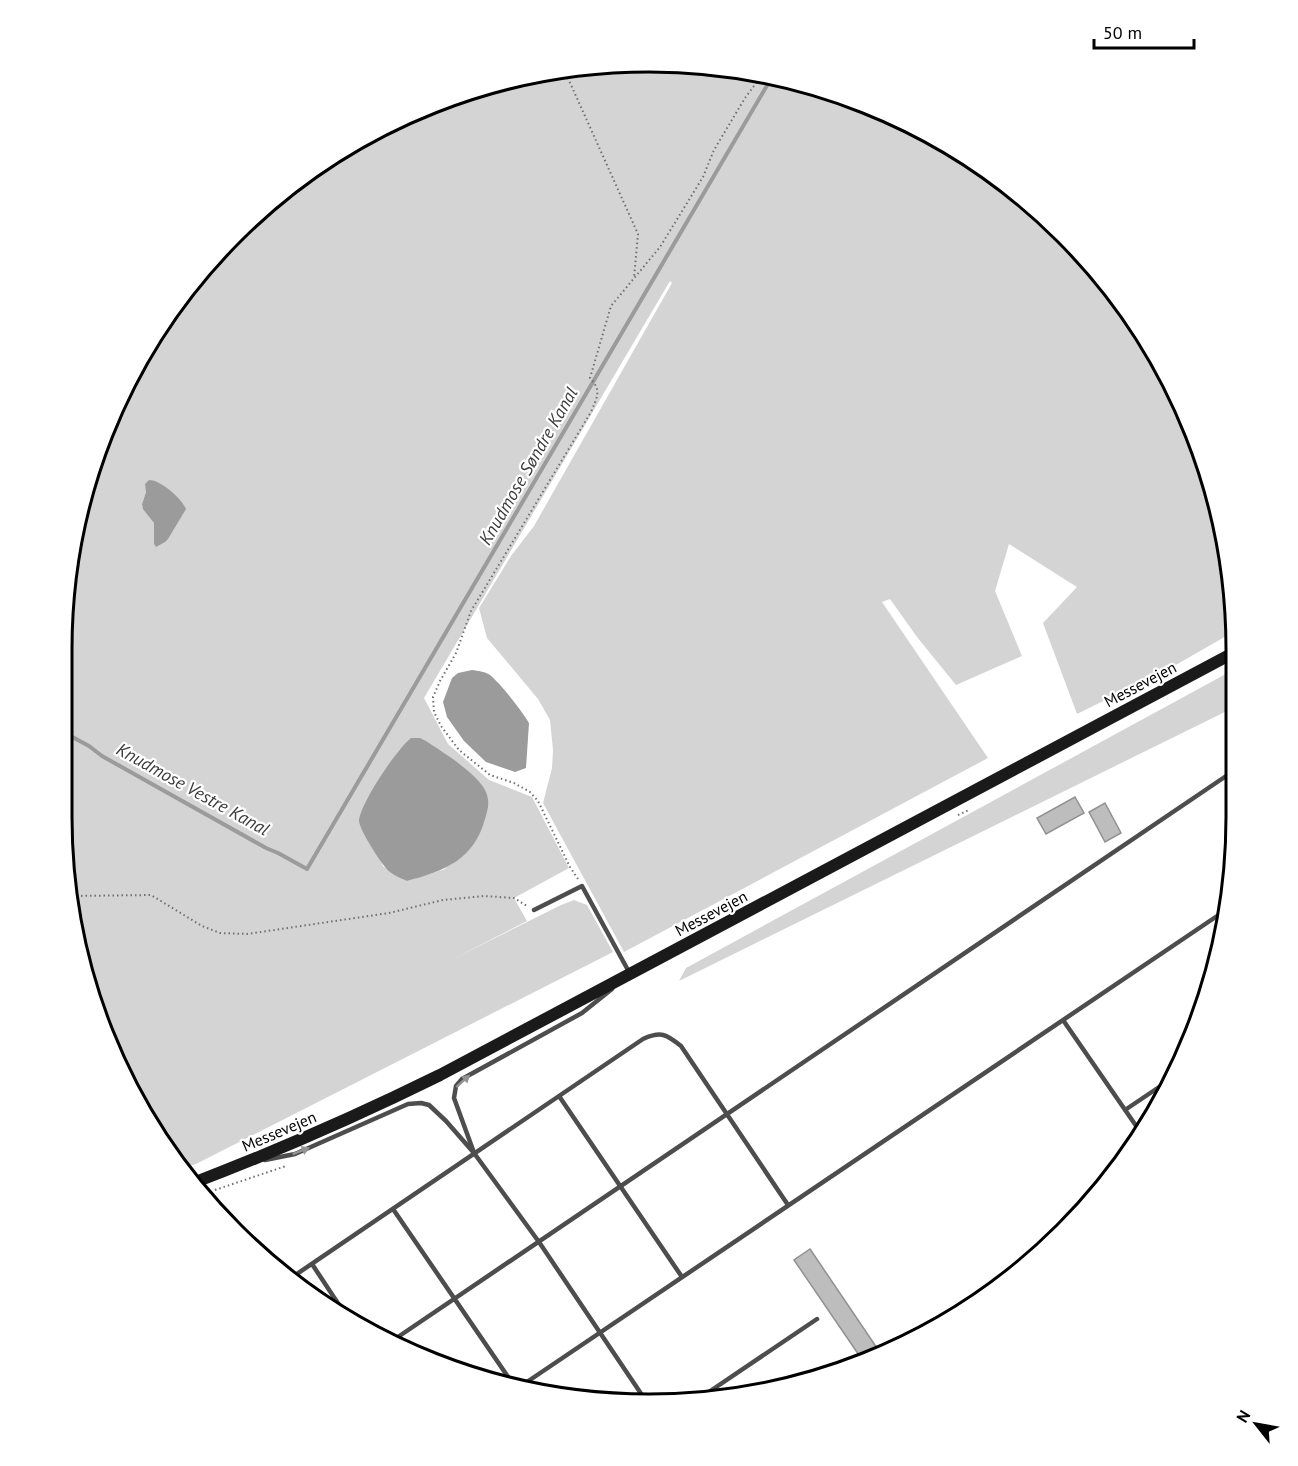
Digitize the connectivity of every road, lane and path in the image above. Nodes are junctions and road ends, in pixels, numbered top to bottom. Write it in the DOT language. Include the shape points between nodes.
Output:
graph roads {
  1 [pos="568,78"];
  2 [pos="757,82"];
  3 [pos="634,278"];
  4 [pos="1226,657"];
  5 [pos="1226,776"];
  6 [pos="582,886"];
  7 [pos="78,896"];
  8 [pos="534,910"];
  9 [pos="1217,916"];
  10 [pos="630,975"];
  11 [pos="1063,1020"];
  12 [pos="1158,1088"];
  13 [pos="559,1096"];
  14 [pos="1125,1110"];
  15 [pos="727,1114"];
  16 [pos="1136,1126"];
  17 [pos="474,1153"];
  18 [pos="244,1164"];
  19 [pos="201,1180"];
  20 [pos="621,1187"];
  21 [pos="788,1205"];
  22 [pos="393,1209"];
  23 [pos="539,1242"];
  24 [pos="312,1264"];
  25 [pos="297,1274"];
  26 [pos="682,1277"];
  27 [pos="455,1299"];
  28 [pos="338,1303"];
  29 [pos="817,1319"];
  30 [pos="600,1332"];
  31 [pos="399,1336"];
  32 [pos="508,1376"];
  33 [pos="527,1381"];
  34 [pos="711,1390"];
  35 [pos="641,1394"];
  1 -- 3 [label="path" via="638,234"];
  2 -- 3 [label="path" via="714,150 692,196 660,247"];
  3 -- 6 [label="path" via="611,306 590,378 598,393 591,412 471,611 456,653 433,697 434,712 459,750 490,775 514,783 538,801"];
  4 -- 10 [label="main road, Messevejen"];
  5 -- 15 [label="lane"];
  6 -- 8 [label="lane"];
  6 -- 10 [label="lane"];
  7 -- 8 [label="path" via="151,895 202,926 220,933 247,934 484,896 514,898"];
  9 -- 11 [label="lane"];
  17 -- 10 [label="lane, one-way" via="454,1098 462,1079 582,1013"];
  10 -- 18 [label="main road, Messevejen" via="440,1075"];
  11 -- 14 [label="lane"];
  11 -- 21 [label="lane"];
  12 -- 14 [label="lane"];
  13 -- 15 [label="lane" via="643,1039 663,1034 681,1046"];
  13 -- 17 [label="lane"];
  13 -- 20 [label="lane"];
  14 -- 16 [label="lane"];
  15 -- 20 [label="lane"];
  15 -- 21 [label="lane"];
  18 -- 17 [label="lane, one-way" via="296,1155 408,1104 422,1103 446,1121"];
  17 -- 22 [label="lane"];
  17 -- 23 [label="lane"];
  18 -- 19 [label="main road, Messevejen"];
  20 -- 23 [label="lane"];
  20 -- 26 [label="lane"];
  21 -- 26 [label="lane"];
  22 -- 24 [label="lane"];
  22 -- 27 [label="lane"];
  23 -- 27 [label="lane"];
  23 -- 30 [label="lane"];
  24 -- 25 [label="lane"];
  24 -- 28 [label="lane"];
  26 -- 30 [label="lane"];
  27 -- 31 [label="lane"];
  27 -- 32 [label="lane"];
  29 -- 34 [label="lane"];
  30 -- 33 [label="lane"];
  30 -- 35 [label="lane"];
}
